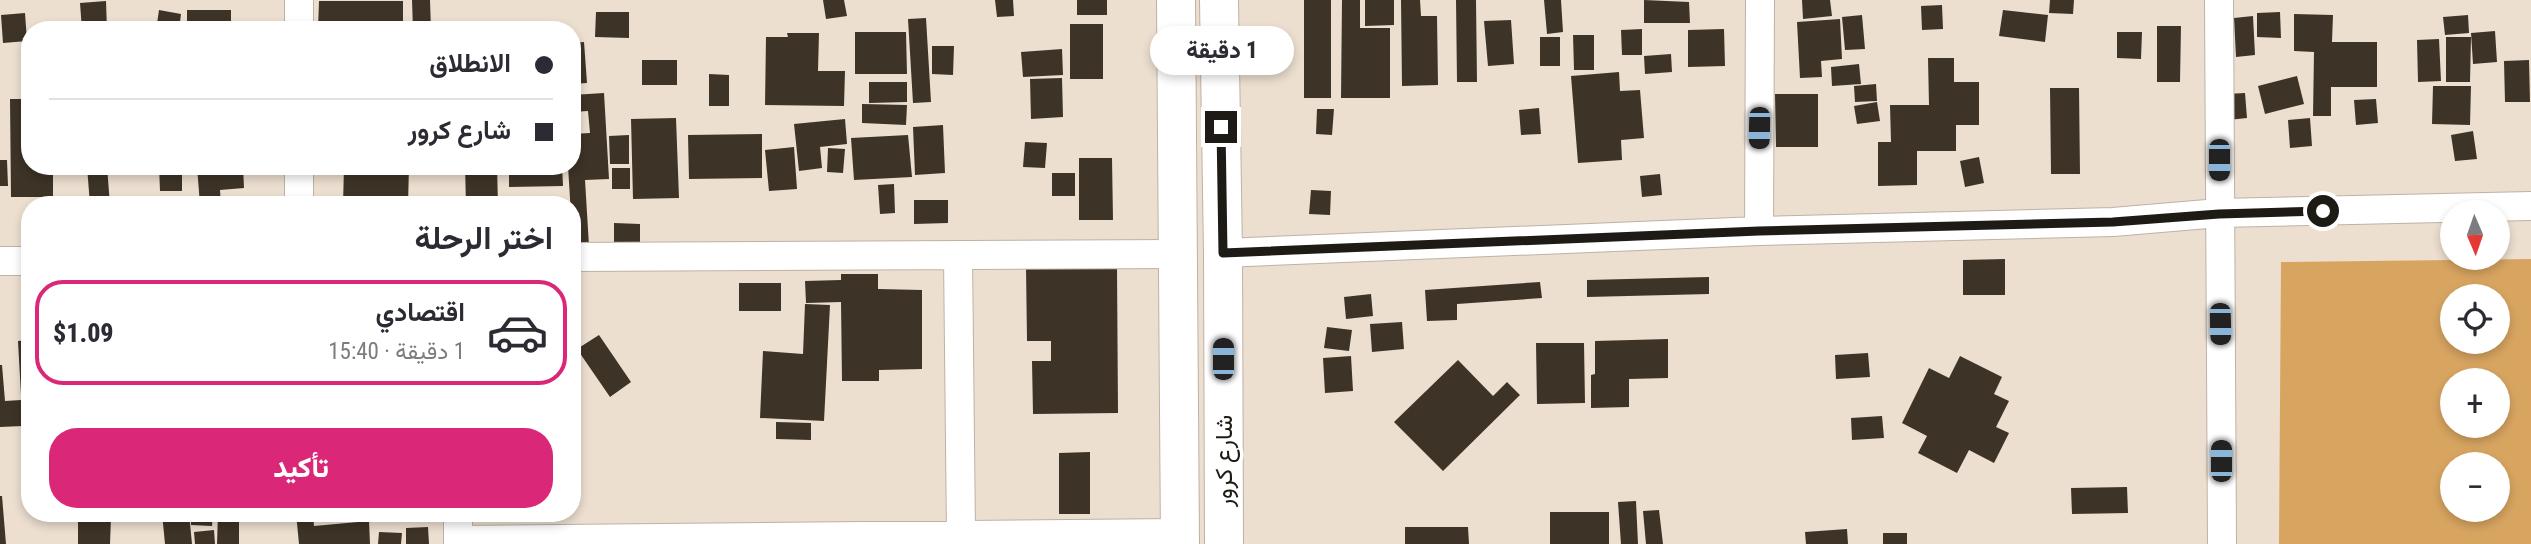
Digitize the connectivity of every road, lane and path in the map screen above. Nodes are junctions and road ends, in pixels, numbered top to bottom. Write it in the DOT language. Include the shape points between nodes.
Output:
graph roads {
  1 [pos="299,0"];
  2 [pos="1176,0"];
  3 [pos="1219,0"];
  4 [pos="1760,0"];
  5 [pos="2219,0"];
  6 [pos="299,21"];
  7 [pos="299,175"];
  8 [pos="299,196"];
  9 [pos="2531,206"];
  10 [pos="2219,214"];
  11 [pos="1759,231"];
  12 [pos="1223,253"];
  13 [pos="1177,254"];
  14 [pos="958,255"];
  15 [pos="581,257"];
  16 [pos="0,261"];
  17 [pos="21,261"];
  18 [pos="458,532"];
  19 [pos="961,535"];
  20 [pos="1180,538"];
  21 [pos="723,541"];
  22 [pos="1224,544"];
  23 [pos="2222,544"];
  1 -- 6 [label="street"];
  2 -- 13 [label="main road, شارع كرور"];
  3 -- 12 [label="main road, شارع كرور"];
  4 -- 11 [label="street"];
  5 -- 10 [label="street"];
  7 -- 8 [label="street"];
  9 -- 10 [label="street"];
  10 -- 11 [label="street" via="2113,222"];
  10 -- 23 [label="street"];
  11 -- 12 [label="street"];
  12 -- 22 [label="main road, شارع كرور"];
  13 -- 14 [label="street"];
  13 -- 20 [label="main road, شارع كرور"];
  14 -- 15 [label="street"];
  14 -- 19 [label="street"];
  16 -- 17 [label="street"];
  18 -- 21 [label="street"];
  19 -- 20 [label="street"];
  19 -- 21 [label="street"];
}
